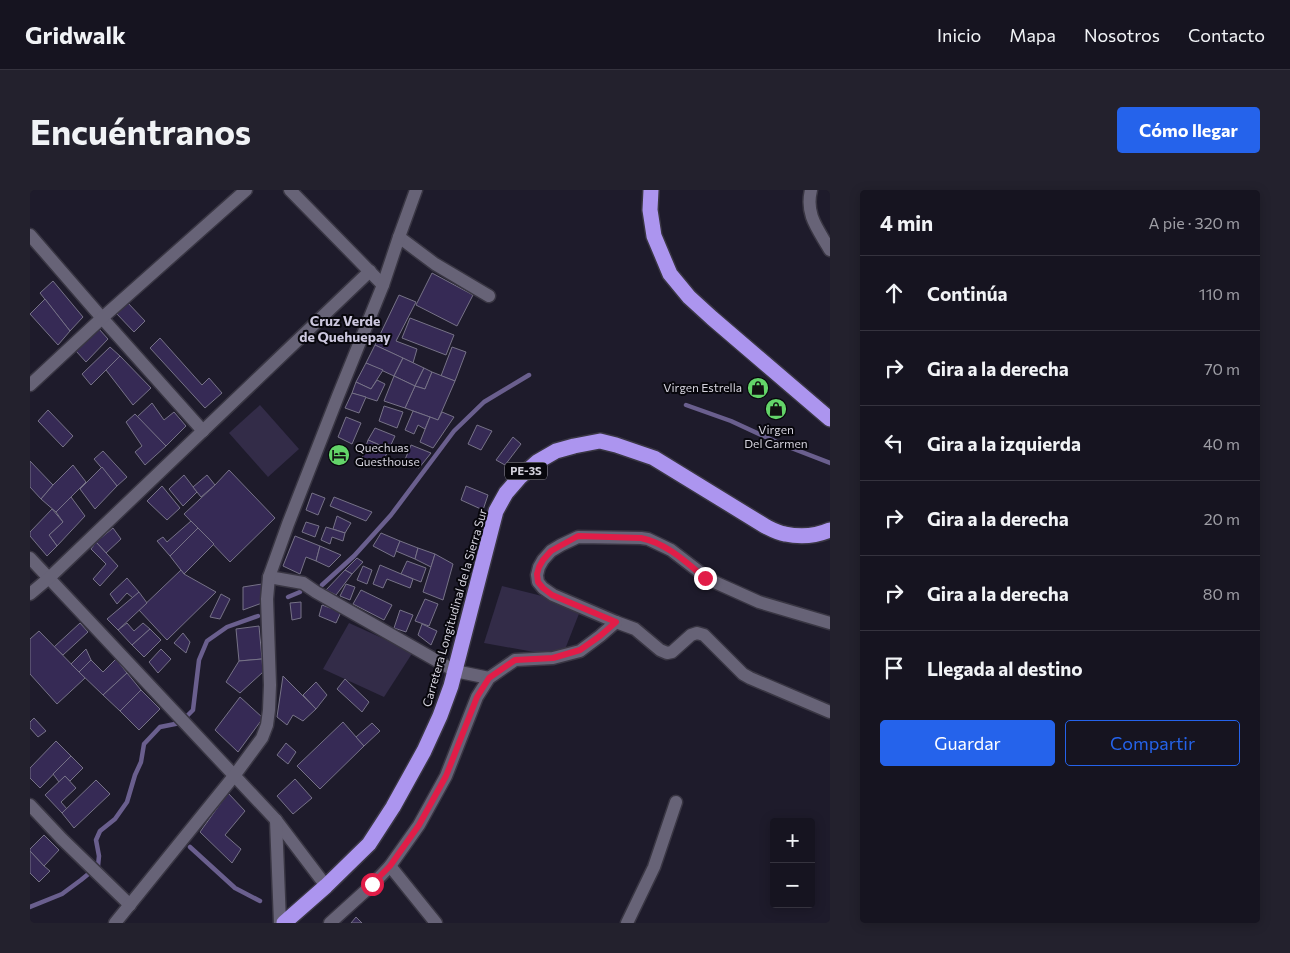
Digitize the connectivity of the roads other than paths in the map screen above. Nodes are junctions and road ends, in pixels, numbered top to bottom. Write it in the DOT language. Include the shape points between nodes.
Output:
graph roads {
  1 [pos="246,190"];
  2 [pos="290,190"];
  3 [pos="416,190"];
  4 [pos="424,190"];
  5 [pos="651,190"];
  6 [pos="811,190"];
  7 [pos="409,208"];
  8 [pos="30,235"];
  9 [pos="398,236"];
  10 [pos="830,250"];
  11 [pos="370,271"];
  12 [pos="383,285"];
  13 [pos="489,296"];
  14 [pos="102,318"];
  15 [pos="30,385"];
  16 [pos="830,419"];
  17 [pos="203,431"];
  18 [pos="830,530"];
  19 [pos="30,558"];
  20 [pos="269,577"];
  21 [pos="49,578"];
  22 [pos="30,594"];
  23 [pos="616,622"];
  24 [pos="830,623"];
  25 [pos="455,671"];
  26 [pos="489,678"];
  27 [pos="830,712"];
  28 [pos="234,776"];
  29 [pos="676,802"];
  30 [pos="30,805"];
  31 [pos="276,820"];
  32 [pos="390,866"];
  33 [pos="326,886"];
  34 [pos="130,905"];
  35 [pos="115,923"];
  36 [pos="280,923"];
  37 [pos="284,923"];
  38 [pos="330,923"];
  39 [pos="436,923"];
  40 [pos="628,923"];
  1 -- 14 [label="street"];
  2 -- 11 [label="street"];
  3 -- 7 [label="street"];
  4 -- 7 [label="street"];
  5 -- 16 [label="highway" via="654,236 670,274 712,318"];
  6 -- 10 [label="street" via="810,215"];
  7 -- 9 [label="street"];
  8 -- 14 [label="street"];
  9 -- 12 [label="street"];
  9 -- 13 [label="street"];
  11 -- 12 [label="street"];
  11 -- 17 [label="street"];
  12 -- 20 [label="street"];
  14 -- 15 [label="street"];
  14 -- 17 [label="street"];
  17 -- 21 [label="street"];
  18 -- 25 [label="highway, Carretera Longitudinal de la Sierra Sur / PE-3S" via="806,536 784,534 765,526 654,458 616,445 600,441 556,451 519,478 496,511"];
  19 -- 21 [label="street"];
  20 -- 25 [label="street" via="303,583"];
  20 -- 28 [label="street" via="267,725 262,738"];
  21 -- 22 [label="street"];
  21 -- 28 [label="street"];
  23 -- 24 [label="street" via="552,595 543,588 537,574 551,551 578,536 648,539 671,550 710,580 759,602"];
  23 -- 26 [label="street" via="580,650 553,658 515,660"];
  23 -- 27 [label="street" via="635,629 667,653 691,635 704,635 743,674"];
  25 -- 26 [label="street"];
  25 -- 33 [label="highway, Carretera Longitudinal de la Sierra Sur / PE-3S" via="424,751 392,808 369,844"];
  26 -- 32 [label="street" via="477,697 446,776 419,825"];
  28 -- 31 [label="street"];
  28 -- 34 [label="street"];
  29 -- 40 [label="street" via="654,867"];
  30 -- 34 [label="street"];
  31 -- 33 [label="street"];
  31 -- 36 [label="street"];
  32 -- 38 [label="street"];
  32 -- 39 [label="street"];
  33 -- 37 [label="highway, Carretera Longitudinal de la Sierra Sur / PE-3S"];
  34 -- 35 [label="street"];
}
